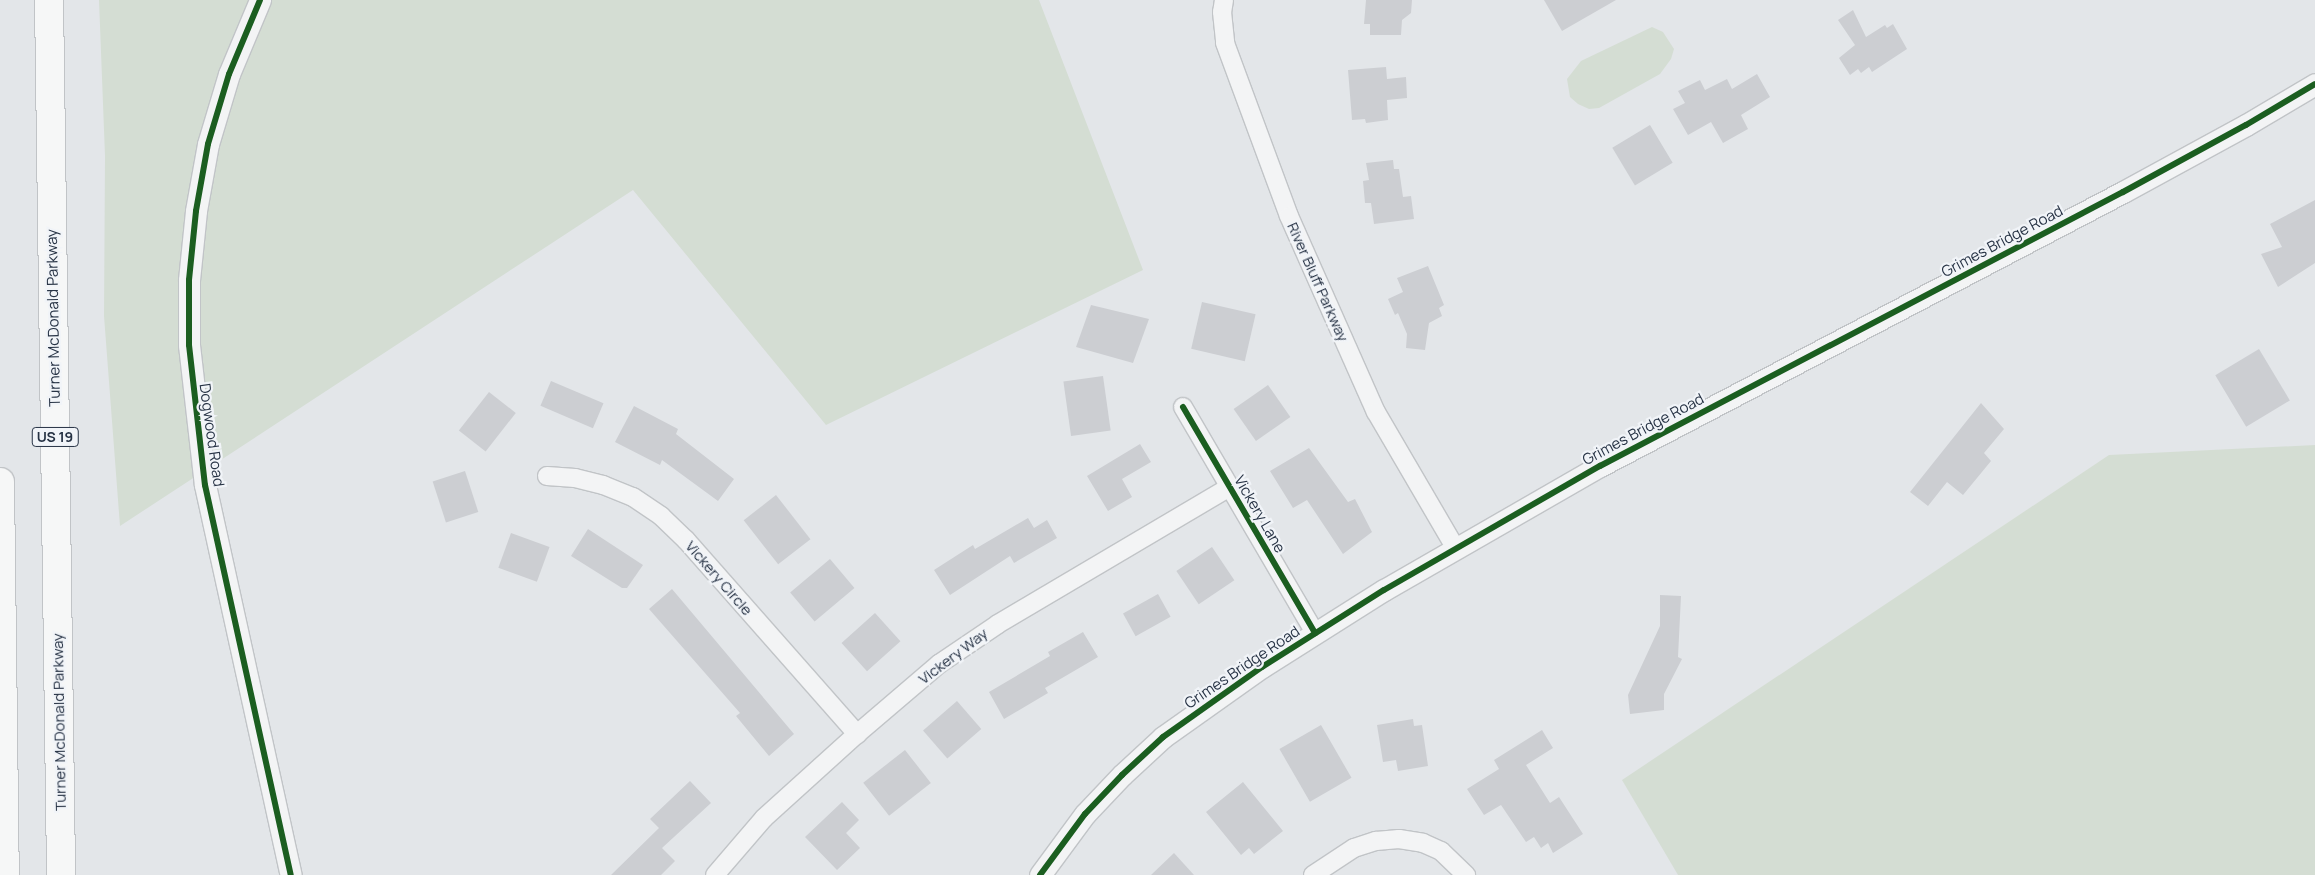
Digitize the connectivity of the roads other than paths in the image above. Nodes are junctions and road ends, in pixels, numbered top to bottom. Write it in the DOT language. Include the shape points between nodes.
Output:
graph roads {
  1 [pos="49,0"];
  2 [pos="260,0"];
  3 [pos="1224,0"];
  4 [pos="2315,84"];
  5 [pos="1183,407"];
  6 [pos="547,476"];
  7 [pos="0,482"];
  8 [pos="1230,487"];
  9 [pos="1455,548"];
  10 [pos="1315,633"];
  11 [pos="857,734"];
  12 [pos="5,875"];
  13 [pos="61,875"];
  14 [pos="292,875"];
  15 [pos="715,875"];
  16 [pos="1040,875"];
  17 [pos="1313,875"];
  18 [pos="1466,875"];
  1 -- 13 [label="highway, Turner McDonald Parkway / US 19"];
  2 -- 14 [label="street, Dogwood Road" via="229,74 208,144 190,270 189,345 205,485"];
  3 -- 9 [label="street, River Bluff Parkway" via="1225,42 1289,216 1376,412"];
  4 -- 9 [label="street, Grimes Bridge Road" via="2129,188 1608,461"];
  5 -- 8 [label="street, Vickery Lane"];
  6 -- 11 [label="street, Vickery Circle" via="603,485 633,497 661,516 686,540"];
  7 -- 12 [label="highway"];
  8 -- 10 [label="street, Vickery Lane"];
  8 -- 11 [label="street, Vickery Way" via="970,642 939,664"];
  9 -- 10 [label="street, Grimes Bridge Road"];
  10 -- 16 [label="street, Grimes Bridge Road" via="1163,737 1085,814"];
  11 -- 15 [label="street, Vickery Way" via="764,818"];
  17 -- 18 [label="street" via="1354,848 1376,841 1399,839 1423,843 1441,851"];
}
